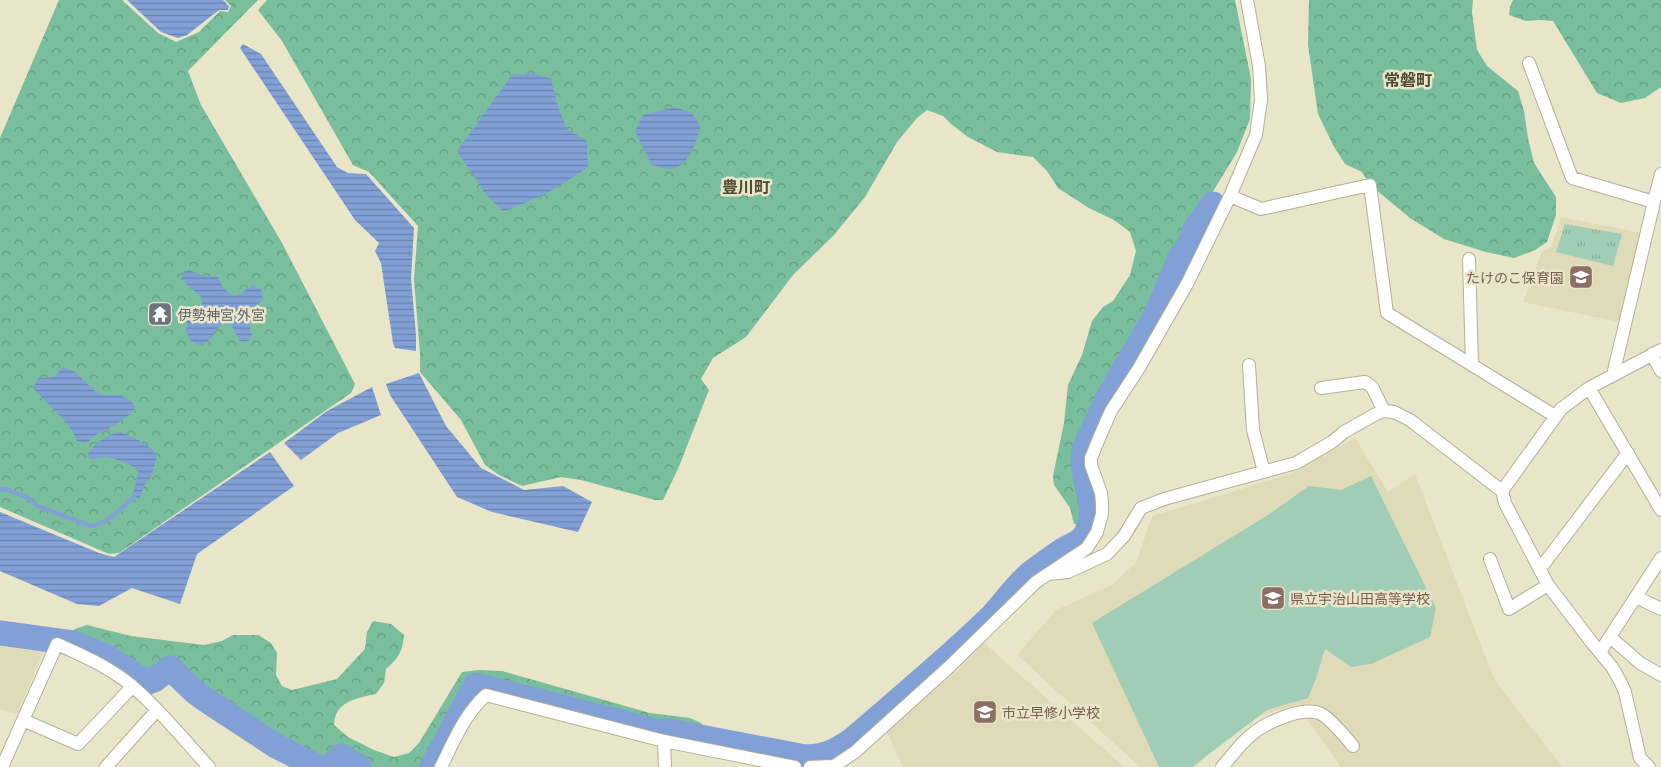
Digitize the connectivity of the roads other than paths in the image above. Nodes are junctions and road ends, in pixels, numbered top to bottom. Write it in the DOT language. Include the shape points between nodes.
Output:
graph roads {
  1 [pos="1247,0"];
  2 [pos="1529,63"];
  3 [pos="1661,174"];
  4 [pos="1230,196"];
  5 [pos="1654,202"];
  6 [pos="1469,260"];
  7 [pos="1657,352"];
  8 [pos="1472,365"];
  9 [pos="1250,366"];
  10 [pos="1661,370"];
  11 [pos="1612,375"];
  12 [pos="1321,388"];
  13 [pos="1588,388"];
  14 [pos="1384,412"];
  15 [pos="1554,416"];
  16 [pos="1628,453"];
  17 [pos="1264,472"];
  18 [pos="1502,490"];
  19 [pos="1661,510"];
  20 [pos="1661,558"];
  21 [pos="1490,559"];
  22 [pos="1540,568"];
  23 [pos="1046,574"];
  24 [pos="1548,585"];
  25 [pos="1636,597"];
  26 [pos="1661,609"];
  27 [pos="1610,637"];
  28 [pos="1600,652"];
  29 [pos="1661,675"];
  30 [pos="132,686"];
  31 [pos="157,710"];
  32 [pos="23,720"];
  33 [pos="664,742"];
  34 [pos="1353,746"];
  35 [pos="840,765"];
  36 [pos="2,767"];
  37 [pos="106,767"];
  38 [pos="209,767"];
  39 [pos="441,767"];
  40 [pos="665,767"];
  41 [pos="795,767"];
  42 [pos="810,767"];
  43 [pos="1222,767"];
  44 [pos="1649,767"];
  1 -- 4 [label="street" via="1259,66 1261,100 1256,135"];
  2 -- 5 [label="street" via="1572,178"];
  3 -- 5 [label="street"];
  4 -- 8 [label="street" via="1260,209 1370,185 1387,313"];
  4 -- 23 [label="street" via="1183,291 1140,368 1111,411 1091,458 1102,502 1097,532 1087,548"];
  5 -- 11 [label="street"];
  6 -- 8 [label="street"];
  7 -- 10 [label="street"];
  7 -- 11 [label="street"];
  8 -- 15 [label="street"];
  9 -- 17 [label="street" via="1253,430"];
  11 -- 13 [label="street"];
  12 -- 14 [label="street" via="1365,382 1372,387"];
  13 -- 15 [label="street"];
  13 -- 16 [label="street"];
  14 -- 17 [label="street" via="1344,432 1296,463"];
  14 -- 18 [label="street" via="1394,412 1410,420"];
  15 -- 18 [label="street"];
  16 -- 19 [label="street"];
  16 -- 22 [label="street"];
  17 -- 23 [label="street" via="1141,508 1124,536 1107,554 1068,572"];
  18 -- 22 [label="street" via="1504,503"];
  20 -- 25 [label="street"];
  21 -- 24 [label="street" via="1509,609"];
  22 -- 24 [label="street"];
  23 -- 35 [label="street"];
  24 -- 28 [label="street"];
  25 -- 26 [label="street"];
  25 -- 27 [label="street"];
  27 -- 28 [label="street"];
  27 -- 29 [label="street" via="1640,663"];
  28 -- 44 [label="street" via="1620,681 1640,758"];
  30 -- 31 [label="street"];
  30 -- 32 [label="street" via="78,744"];
  30 -- 32 [label="street" via="92,660 57,644"];
  31 -- 37 [label="street"];
  31 -- 38 [label="street"];
  32 -- 36 [label="street"];
  33 -- 39 [label="street" via="486,695 461,726"];
  33 -- 40 [label="street"];
  33 -- 41 [label="street"];
  34 -- 43 [label="street" via="1321,714 1303,712 1286,716 1251,735"];
  35 -- 42 [label="street"];
}
